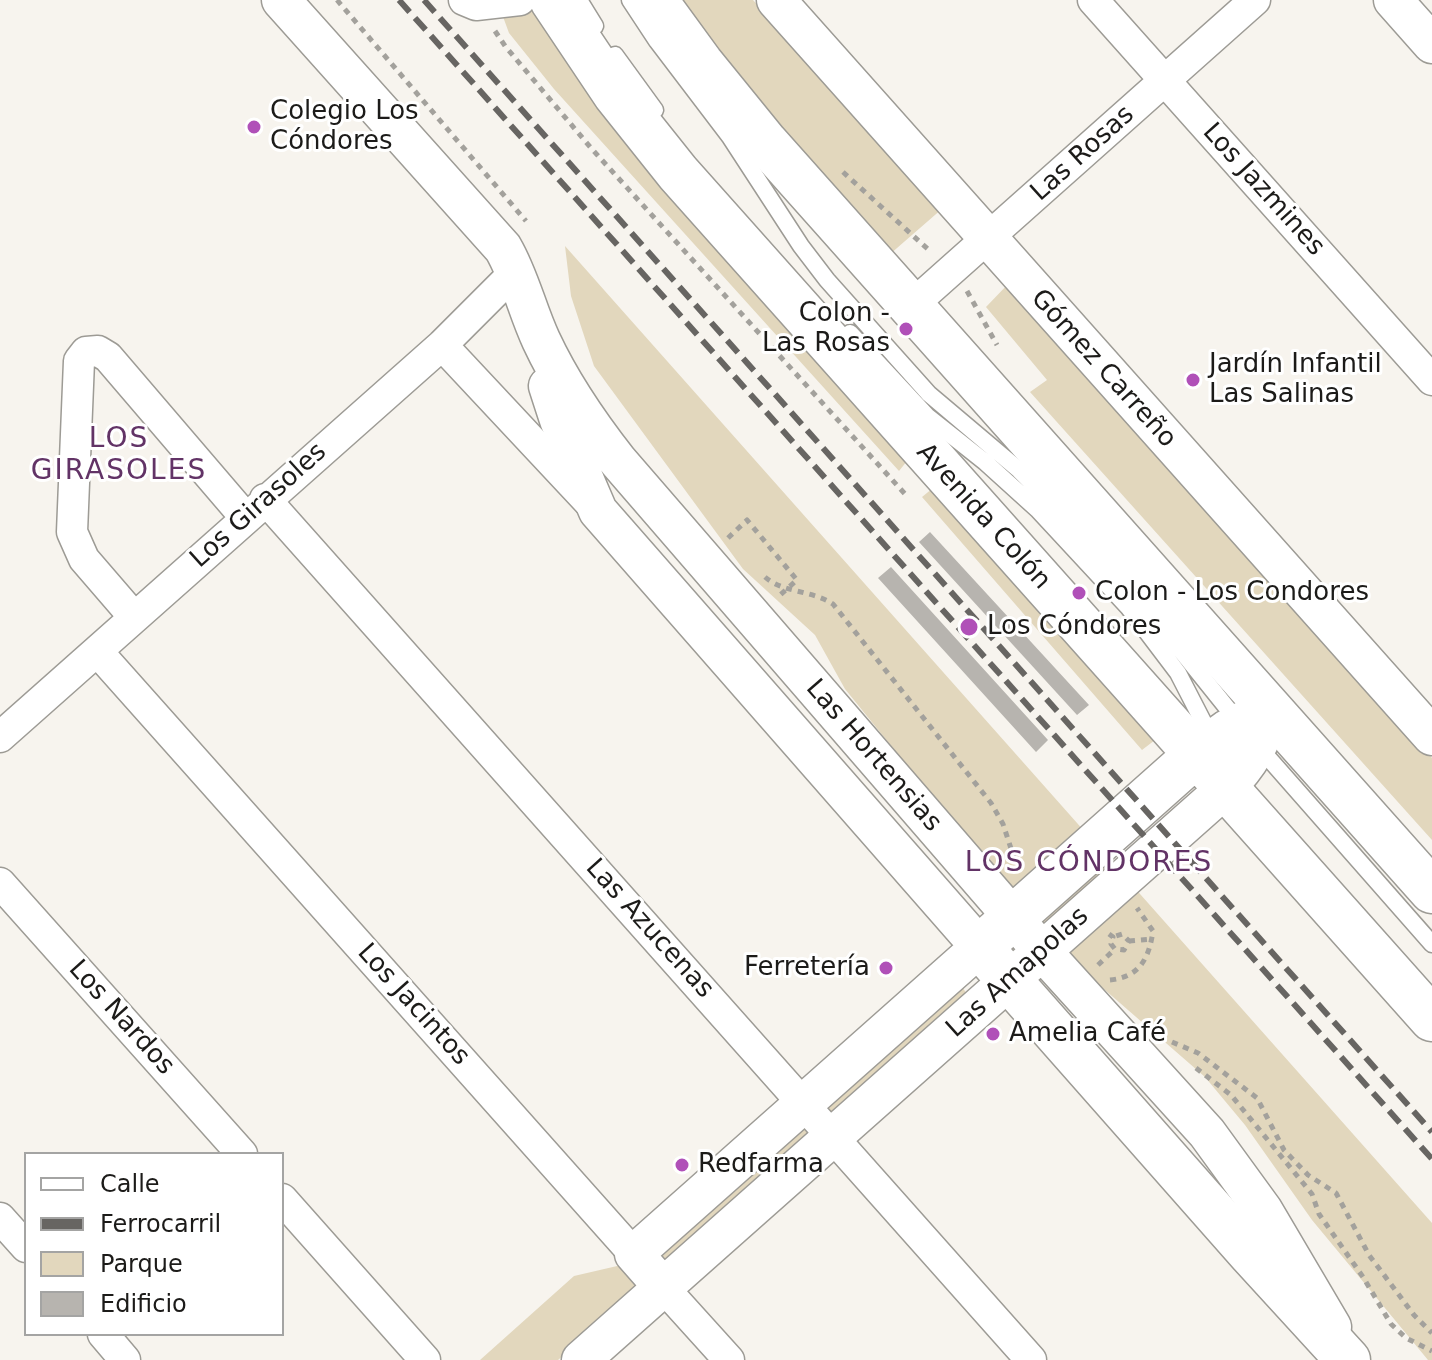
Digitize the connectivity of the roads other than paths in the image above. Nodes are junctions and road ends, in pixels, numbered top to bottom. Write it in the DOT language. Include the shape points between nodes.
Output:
graph roads {
  1 [pos="281,0"];
  2 [pos="464,0"];
  3 [pos="520,0"];
  4 [pos="552,0"];
  5 [pos="579,0"];
  6 [pos="630,0"];
  7 [pos="655,0"];
  8 [pos="776,0"];
  9 [pos="1093,0"];
  10 [pos="1255,0"];
  11 [pos="1393,0"];
  12 [pos="1432,44"];
  13 [pos="1165,81"];
  14 [pos="662,119"];
  15 [pos="987,239"];
  16 [pos="515,272"];
  17 [pos="910,307"];
  18 [pos="836,318"];
  19 [pos="541,341"];
  20 [pos="442,345"];
  21 [pos="1432,380"];
  22 [pos="255,508"];
  23 [pos="598,511"];
  24 [pos="134,617"];
  25 [pos="97,651"];
  26 [pos="1236,736"];
  27 [pos="1432,736"];
  28 [pos="0,737"];
  29 [pos="1226,788"];
  30 [pos="0,883"];
  31 [pos="1432,891"];
  32 [pos="1022,911"];
  33 [pos="1432,944"];
  34 [pos="980,947"];
  35 [pos="1042,951"];
  36 [pos="1010,980"];
  37 [pos="1432,1019"];
  38 [pos="804,1103"];
  39 [pos="833,1137"];
  40 [pos="240,1152"];
  41 [pos="284,1201"];
  42 [pos="0,1218"];
  43 [pos="24,1245"];
  44 [pos="634,1254"];
  45 [pos="663,1287"];
  46 [pos="105,1336"];
  47 [pos="125,1360"];
  48 [pos="425,1360"];
  49 [pos="581,1360"];
  50 [pos="729,1360"];
  51 [pos="1031,1360"];
  52 [pos="1350,1360"];
  1 -- 16 [label="street, Las Hortensias" via="495,239"];
  2 -- 3 [label="street" via="476,5"];
  4 -- 26 [label="main road, Avenida Colón" via="615,94 678,173"];
  5 -- 14 [label="lane"];
  6 -- 26 [label="lane" via="827,280 929,394 1019,470 1142,602"];
  7 -- 17 [label="main road, Avenida Colón" via="766,143"];
  8 -- 15 [label="street, Gómez Carreño"];
  9 -- 13 [label="street, Los Jazmines"];
  10 -- 13 [label="street, Las Rosas"];
  11 -- 12 [label="street"];
  13 -- 15 [label="street, Las Rosas"];
  13 -- 21 [label="street, Los Jazmines"];
  15 -- 17 [label="street, Las Rosas"];
  15 -- 27 [label="street, Gómez Carreño"];
  16 -- 19 [label="street, Las Hortensias"];
  16 -- 20 [label="street, Los Girasoles"];
  17 -- 26 [label="main road, Avenida Colón"];
  18 -- 26 [label="lane" via="914,404 1010,483 1128,607 1178,673"];
  19 -- 23 [label="street, Las Hortensias" via="552,402"];
  19 -- 32 [label="street, Las Hortensias" via="583,414 618,461"];
  20 -- 22 [label="street, Los Girasoles"];
  20 -- 23 [label="street, Las Hortensias"];
  22 -- 24 [label="street, Los Girasoles"];
  22 -- 24 [label="street, Las Azucenas" via="108,357 86,352 79,361 72,532 84,559"];
  22 -- 38 [label="street, Las Azucenas"];
  23 -- 34 [label="street, Las Hortensias"];
  24 -- 25 [label="street, Los Girasoles"];
  25 -- 28 [label="street, Los Girasoles"];
  25 -- 44 [label="street, Los Jacintos"];
  26 -- 29 [label="main road, Avenida Colón"];
  26 -- 31 [label="main road, Avenida Colón"];
  26 -- 32 [label="main road, Las Amapolas"];
  26 -- 33 [label="lane"];
  29 -- 35 [label="street, Las Amapolas"];
  29 -- 37 [label="main road, Avenida Colón"];
  30 -- 40 [label="street, Los Nardos"];
  32 -- 34 [label="main road, Las Amapolas"];
  32 -- 35 [label="street, Las Hortensias"];
  34 -- 36 [label="main road, Las Hortensias"];
  34 -- 38 [label="street, Las Amapolas"];
  35 -- 36 [label="street, Las Amapolas"];
  35 -- 52 [label="street, Las Hortensias" via="1233,1166 1296,1262"];
  36 -- 39 [label="street, Las Amapolas"];
  36 -- 52 [label="main road, Las Hortensias"];
  38 -- 39 [label="street, Las Azucenas"];
  38 -- 44 [label="street, Las Amapolas"];
  39 -- 45 [label="street, Las Amapolas"];
  39 -- 51 [label="street, Las Azucenas"];
  41 -- 48 [label="street"];
  42 -- 43 [label="street"];
  44 -- 45 [label="street, Los Jacintos"];
  45 -- 49 [label="street, Las Amapolas"];
  45 -- 50 [label="street, Los Jacintos"];
  46 -- 47 [label="street"];
}
